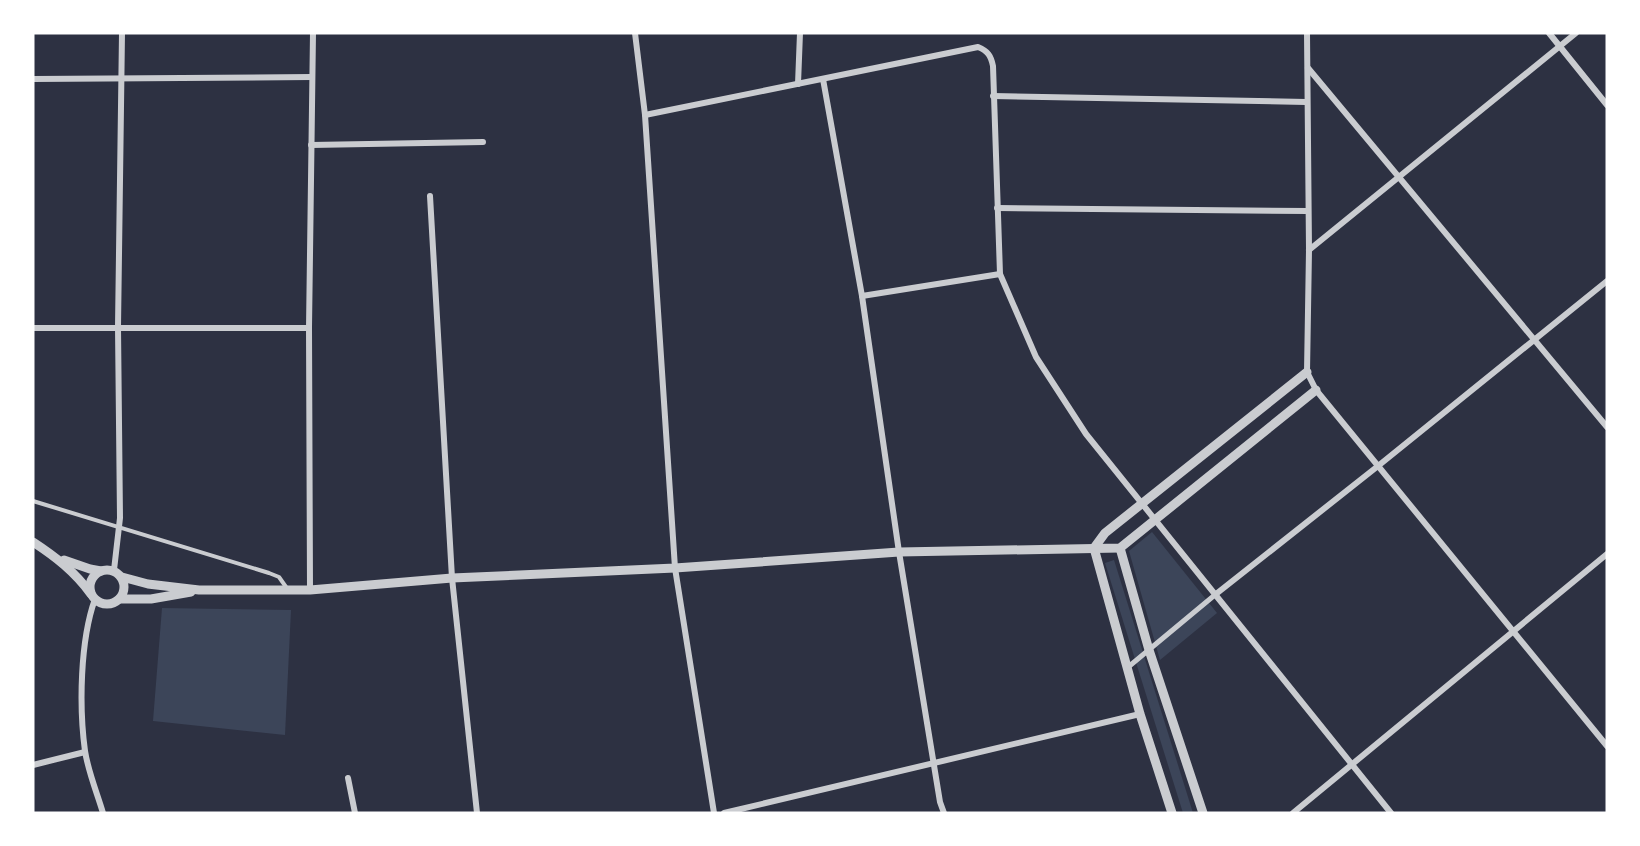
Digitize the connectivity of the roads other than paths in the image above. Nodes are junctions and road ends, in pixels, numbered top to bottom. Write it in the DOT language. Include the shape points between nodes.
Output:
graph roads {
  1 [pos="122,33"];
  2 [pos="313,33"];
  3 [pos="635,33"];
  4 [pos="800,33"];
  5 [pos="1307,33"];
  6 [pos="1549,33"];
  7 [pos="1576,33"];
  8 [pos="1560,46"];
  9 [pos="1307,68"];
  10 [pos="312,77"];
  11 [pos="33,79"];
  12 [pos="121,79"];
  13 [pos="824,79"];
  14 [pos="798,84"];
  15 [pos="993,96"];
  16 [pos="1306,102"];
  17 [pos="1607,105"];
  18 [pos="645,115"];
  19 [pos="483,142"];
  20 [pos="311,145"];
  21 [pos="1398,177"];
  22 [pos="430,196"];
  23 [pos="997,208"];
  24 [pos="1308,211"];
  25 [pos="1309,250"];
  26 [pos="1000,274"];
  27 [pos="1607,281"];
  28 [pos="862,296"];
  29 [pos="118,327"];
  30 [pos="33,328"];
  31 [pos="309,328"];
  32 [pos="1535,339"];
  33 [pos="1307,372"];
  34 [pos="1316,390"];
  35 [pos="1607,428"];
  36 [pos="1378,466"];
  37 [pos="33,501"];
  38 [pos="1141,503"];
  39 [pos="1155,520"];
  40 [pos="119,527"];
  41 [pos="33,542"];
  42 [pos="1094,548"];
  43 [pos="1120,548"];
  44 [pos="899,552"];
  45 [pos="1607,554"];
  46 [pos="56,557"];
  47 [pos="675,568"];
  48 [pos="114,570"];
  49 [pos="100,571"];
  50 [pos="122,577"];
  51 [pos="452,578"];
  52 [pos="199,590"];
  53 [pos="288,590"];
  54 [pos="310,590"];
  55 [pos="1216,594"];
  56 [pos="93,596"];
  57 [pos="120,599"];
  58 [pos="1514,633"];
  59 [pos="1149,650"];
  60 [pos="1127,668"];
  61 [pos="1140,714"];
  62 [pos="1607,746"];
  63 [pos="86,752"];
  64 [pos="934,764"];
  65 [pos="33,765"];
  66 [pos="1352,765"];
  67 [pos="348,778"];
  68 [pos="103,813"];
  69 [pos="355,813"];
  70 [pos="477,813"];
  71 [pos="714,813"];
  72 [pos="724,813"];
  73 [pos="944,813"];
  74 [pos="1172,813"];
  75 [pos="1203,813"];
  76 [pos="1293,813"];
  77 [pos="1391,813"];
  1 -- 12 [label="street"];
  2 -- 10 [label="street"];
  3 -- 18 [label="street"];
  4 -- 14 [label="street"];
  5 -- 9 [label="street"];
  6 -- 8 [label="street"];
  7 -- 8 [label="street"];
  8 -- 17 [label="street"];
  8 -- 21 [label="street"];
  9 -- 16 [label="street"];
  9 -- 21 [label="street"];
  10 -- 12 [label="street"];
  10 -- 20 [label="street"];
  11 -- 12 [label="street"];
  12 -- 29 [label="street"];
  13 -- 14 [label="street"];
  13 -- 15 [label="street" via="978,46 991,59"];
  13 -- 28 [label="street"];
  14 -- 18 [label="street"];
  15 -- 16 [label="street"];
  15 -- 23 [label="street"];
  16 -- 24 [label="street"];
  18 -- 47 [label="street"];
  19 -- 20 [label="street"];
  20 -- 31 [label="street"];
  21 -- 25 [label="street"];
  21 -- 32 [label="street"];
  22 -- 51 [label="street"];
  23 -- 24 [label="street"];
  23 -- 26 [label="street"];
  24 -- 25 [label="street"];
  25 -- 33 [label="street"];
  26 -- 28 [label="street"];
  26 -- 38 [label="street" via="1036,357 1086,435"];
  27 -- 32 [label="street"];
  28 -- 44 [label="street"];
  29 -- 30 [label="street"];
  29 -- 31 [label="street"];
  29 -- 40 [label="street"];
  31 -- 54 [label="street"];
  32 -- 35 [label="street"];
  32 -- 36 [label="street"];
  33 -- 34 [label="street"];
  33 -- 38 [label="street"];
  34 -- 36 [label="street"];
  34 -- 39 [label="street"];
  36 -- 55 [label="street"];
  36 -- 58 [label="street"];
  37 -- 40 [label="lane"];
  38 -- 39 [label="street"];
  38 -- 42 [label="street" via="1105,533"];
  39 -- 43 [label="street"];
  39 -- 55 [label="street"];
  40 -- 48 [label="street"];
  40 -- 53 [label="lane" via="269,573"];
  41 -- 46 [label="street"];
  42 -- 43 [label="street"];
  42 -- 44 [label="street"];
  42 -- 60 [label="street"];
  43 -- 59 [label="street"];
  44 -- 47 [label="street"];
  44 -- 64 [label="street"];
  45 -- 58 [label="street"];
  46 -- 49 [label="street"];
  46 -- 56 [label="street"];
  47 -- 51 [label="street"];
  47 -- 71 [label="street"];
  48 -- 49 [label="street"];
  48 -- 50 [label="street"];
  49 -- 56 [label="street" via="91,580"];
  50 -- 52 [label="street"];
  50 -- 57 [label="street" via="125,587"];
  51 -- 54 [label="street"];
  51 -- 70 [label="street"];
  52 -- 53 [label="street"];
  52 -- 57 [label="street" via="152,599"];
  53 -- 54 [label="street"];
  55 -- 59 [label="street"];
  55 -- 66 [label="street"];
  56 -- 57 [label="street" via="107,604"];
  56 -- 63 [label="street" via="82,698"];
  58 -- 62 [label="street"];
  58 -- 66 [label="street"];
  59 -- 60 [label="street"];
  59 -- 75 [label="street"];
  60 -- 61 [label="street"];
  61 -- 64 [label="street"];
  61 -- 74 [label="street"];
  63 -- 65 [label="street"];
  63 -- 68 [label="street"];
  64 -- 72 [label="street"];
  64 -- 73 [label="street"];
  66 -- 76 [label="street"];
  66 -- 77 [label="street"];
  67 -- 69 [label="street"];
}
